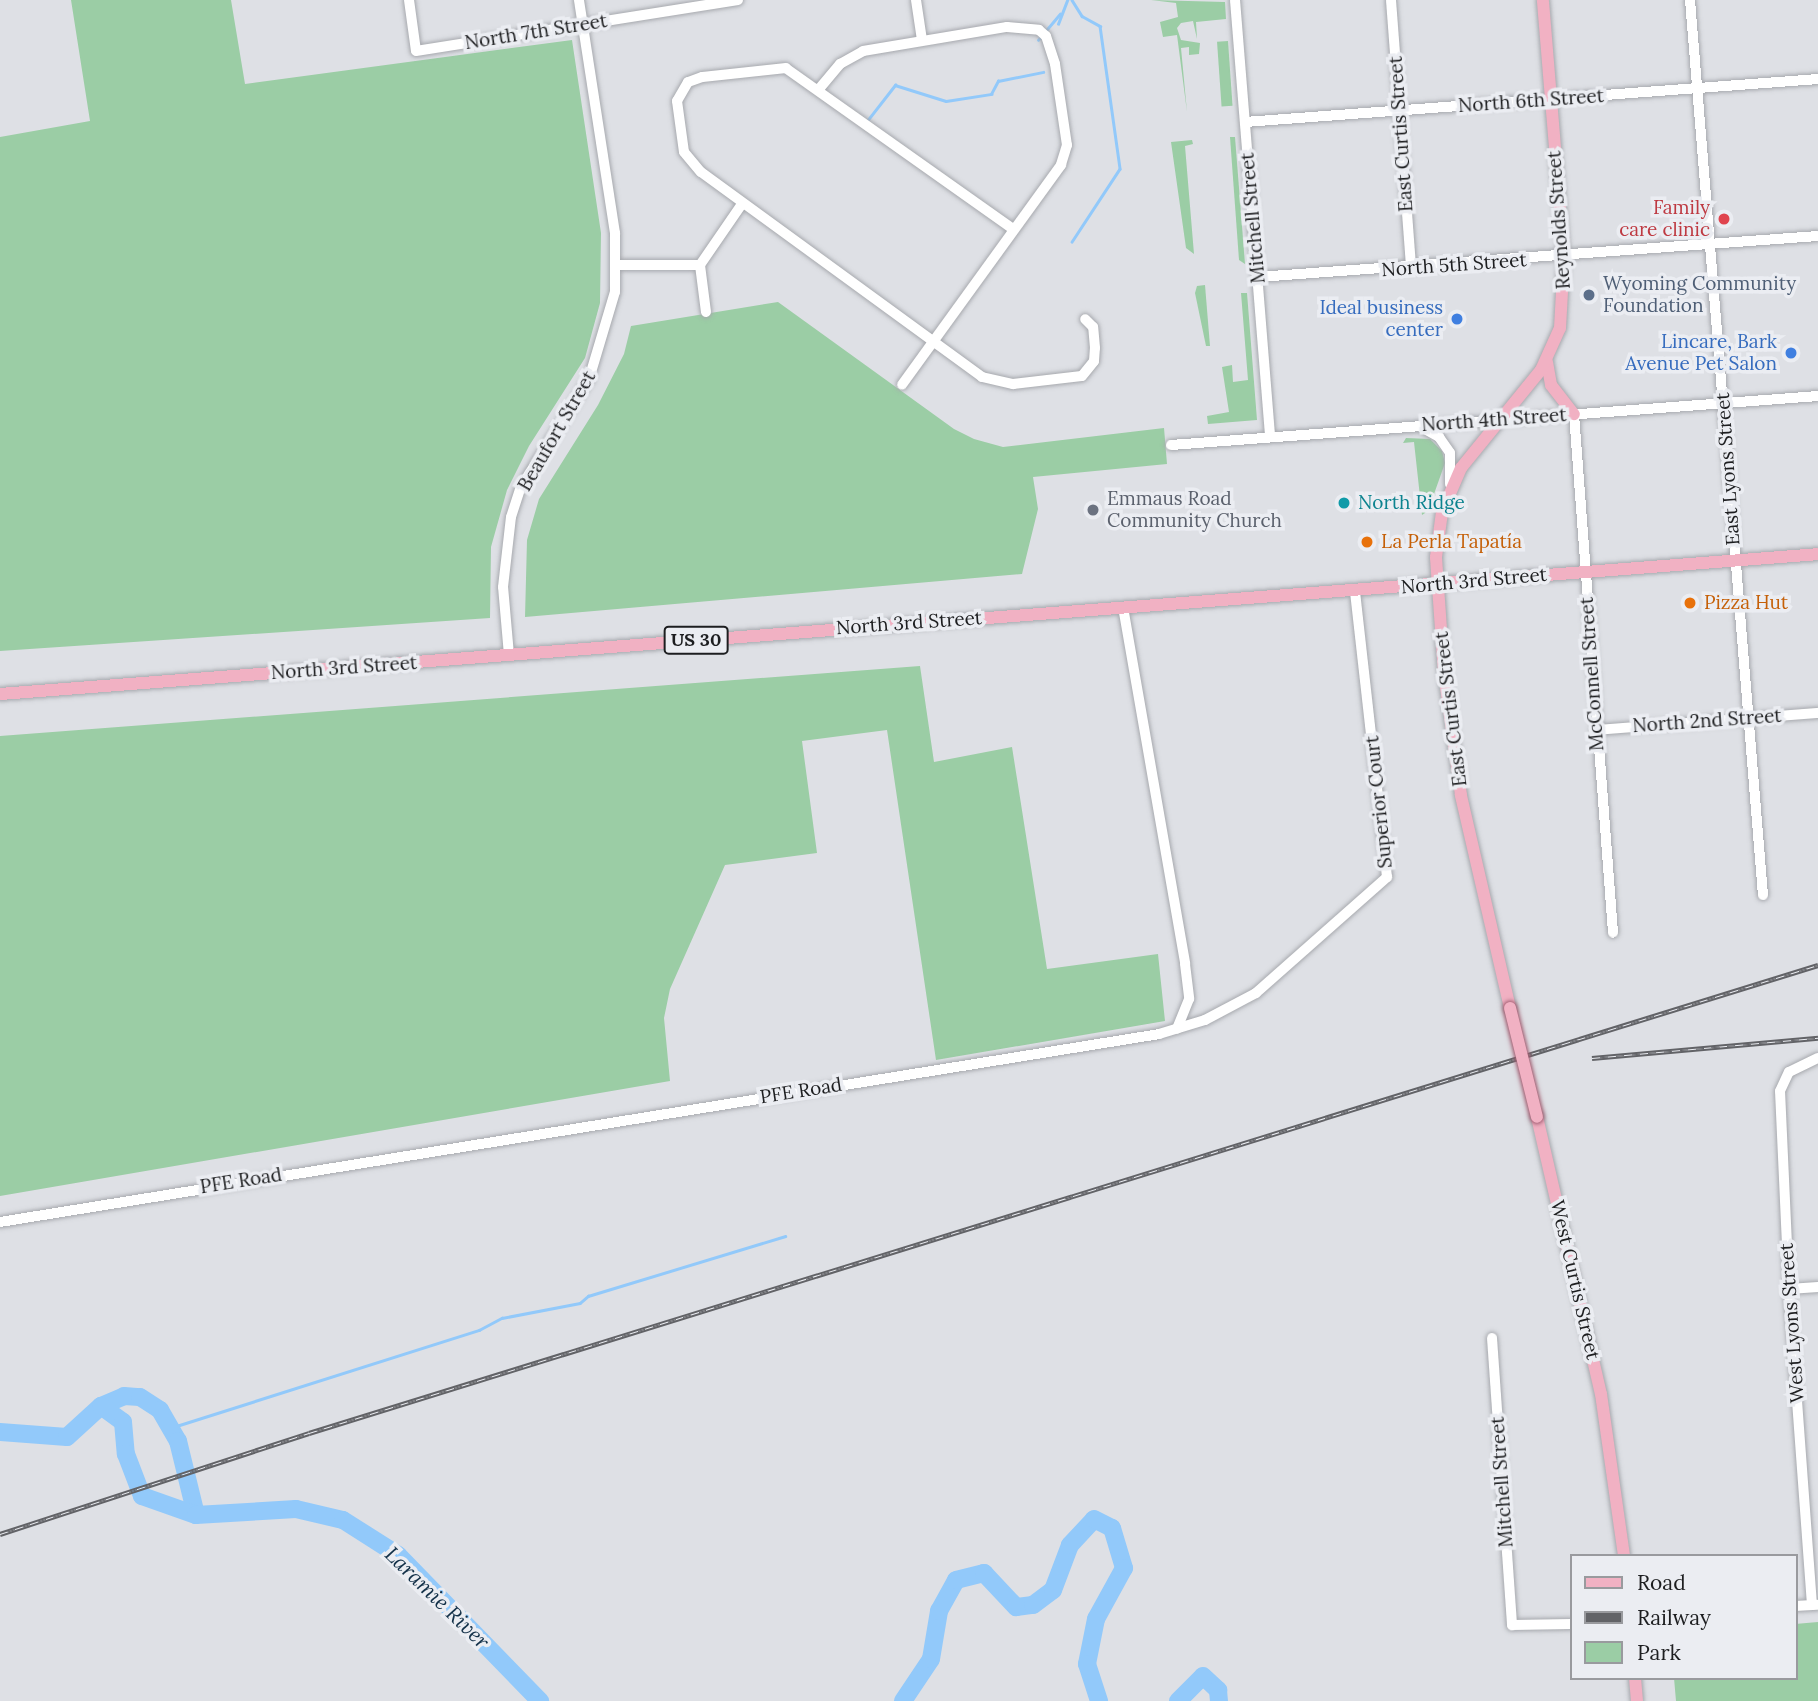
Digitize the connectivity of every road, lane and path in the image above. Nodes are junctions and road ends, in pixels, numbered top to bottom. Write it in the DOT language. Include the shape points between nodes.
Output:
graph roads {
  1 [pos="409,0"];
  2 [pos="579,0"];
  3 [pos="738,0"];
  4 [pos="916,0"];
  5 [pos="1235,0"];
  6 [pos="1391,0"];
  7 [pos="1543,0"];
  8 [pos="1690,0"];
  9 [pos="583,24"];
  10 [pos="922,40"];
  11 [pos="1818,79"];
  12 [pos="1697,88"];
  13 [pos="819,89"];
  14 [pos="1552,100"];
  15 [pos="1400,111"];
  16 [pos="1245,122"];
  17 [pos="742,204"];
  18 [pos="1013,229"];
  19 [pos="1818,236"];
  20 [pos="1709,245"];
  21 [pos="1564,257"];
  22 [pos="618,265"];
  23 [pos="700,265"];
  24 [pos="1411,268"];
  25 [pos="1258,278"];
  26 [pos="706,312"];
  27 [pos="1084,319"];
  28 [pos="933,342"];
  29 [pos="1547,362"];
  30 [pos="902,385"];
  31 [pos="1818,396"];
  32 [pos="1723,403"];
  33 [pos="1574,414"];
  34 [pos="1497,420"];
  35 [pos="1417,426"];
  36 [pos="1270,437"];
  37 [pos="1171,445"];
  38 [pos="1450,489"];
  39 [pos="1818,554"];
  40 [pos="1734,560"];
  41 [pos="1584,573"];
  42 [pos="1438,584"];
  43 [pos="1355,590"];
  44 [pos="1123,607"];
  45 [pos="509,655"];
  46 [pos="0,694"];
  47 [pos="1818,713"];
  48 [pos="1746,717"];
  49 [pos="1596,730"];
  50 [pos="1763,895"];
  51 [pos="1613,933"];
  52 [pos="1510,1008"];
  53 [pos="1176,1030"];
  54 [pos="1816,1059"];
  55 [pos="0,1222"];
  56 [pos="1818,1286"];
  57 [pos="1789,1289"];
  58 [pos="1492,1338"];
  59 [pos="1625,1554"];
  60 [pos="1815,1605"];
  61 [pos="1797,1606"];
  62 [pos="1570,1624"];
  63 [pos="1635,1680"];
  64 [pos="1637,1701"];
  1 -- 9 [label="street, North 7th Street" via="416,51"];
  2 -- 9 [label="street, Beaufort Street"];
  3 -- 9 [label="street, North 7th Street"];
  4 -- 10 [label="street"];
  5 -- 16 [label="street, Mitchell Street"];
  6 -- 15 [label="street, East Curtis Street"];
  7 -- 14 [label="main road, Reynolds Street"];
  8 -- 12 [label="street, East Lyons Street"];
  9 -- 22 [label="street, Beaufort Street"];
  10 -- 13 [label="street" via="850,56"];
  10 -- 18 [label="street" via="1026,25 1046,36 1055,64 1066,155"];
  11 -- 12 [label="street, North 6th Street"];
  12 -- 14 [label="street, North 6th Street"];
  12 -- 20 [label="street, East Lyons Street"];
  13 -- 17 [label="street" via="786,68 771,66 702,77 681,91 677,111 684,152 695,167"];
  13 -- 18 [label="street"];
  14 -- 15 [label="street, North 6th Street"];
  14 -- 21 [label="main road, Reynolds Street"];
  15 -- 16 [label="street, North 6th Street"];
  15 -- 24 [label="street, East Curtis Street"];
  16 -- 25 [label="street, Mitchell Street"];
  17 -- 23 [label="street"];
  17 -- 28 [label="street"];
  18 -- 28 [label="street"];
  19 -- 20 [label="street, North 5th Street"];
  20 -- 21 [label="street, North 5th Street"];
  20 -- 32 [label="street, East Lyons Street"];
  21 -- 24 [label="street, North 5th Street"];
  21 -- 29 [label="main road, Reynolds Street" via="1560,328"];
  22 -- 23 [label="street"];
  22 -- 45 [label="street, Beaufort Street" via="610,322 590,379 532,469 511,517 503,587"];
  23 -- 26 [label="street"];
  24 -- 25 [label="street, North 5th Street"];
  25 -- 36 [label="street, Mitchell Street"];
  27 -- 28 [label="street" via="1096,338 1094,361 1082,376 1069,380 999,382 982,377"];
  28 -- 30 [label="street"];
  29 -- 33 [label="main road" via="1551,385"];
  29 -- 34 [label="main road, Reynolds Street"];
  31 -- 32 [label="street, North 4th Street"];
  32 -- 33 [label="street, North 4th Street"];
  32 -- 40 [label="street, East Lyons Street"];
  33 -- 34 [label="street, North 4th Street"];
  33 -- 41 [label="street, McConnell Street"];
  34 -- 35 [label="street, North 4th Street"];
  34 -- 38 [label="main road, East Curtis Street"];
  35 -- 36 [label="street, North 4th Street"];
  35 -- 38 [label="street" via="1439,436 1450,453"];
  36 -- 37 [label="street, North 4th Street"];
  38 -- 42 [label="main road, East Curtis Street" via="1437,535"];
  39 -- 40 [label="main road, North 3rd Street"];
  40 -- 41 [label="main road, North 3rd Street"];
  40 -- 48 [label="street, East Lyons Street"];
  41 -- 42 [label="main road, North 3rd Street"];
  41 -- 49 [label="street, McConnell Street"];
  42 -- 43 [label="main road, North 3rd Street / US 30"];
  42 -- 52 [label="main road, East Curtis Street" via="1458,782"];
  43 -- 44 [label="main road, North 3rd Street / US 30"];
  43 -- 53 [label="street, Superior Court" via="1387,877 1248,998"];
  44 -- 45 [label="main road, North 3rd Street / US 30"];
  44 -- 53 [label="street" via="1185,964 1189,999"];
  45 -- 46 [label="main road, North 3rd Street / US 30"];
  47 -- 48 [label="street, North 2nd Street"];
  48 -- 49 [label="street, North 2nd Street"];
  48 -- 50 [label="street, East Lyons Street"];
  49 -- 51 [label="street, McConnell Street"];
  52 -- 59 [label="main road, West Curtis Street, bridge" via="1601,1394"];
  53 -- 55 [label="street, PFE Road"];
  54 -- 57 [label="street, West Lyons Street" via="1789,1072 1780,1091"];
  56 -- 57 [label="street"];
  57 -- 60 [label="street, West Lyons Street"];
  58 -- 62 [label="street, Mitchell Street" via="1512,1625"];
  60 -- 61 [label="street"];
  63 -- 64 [label="main road"];
}
